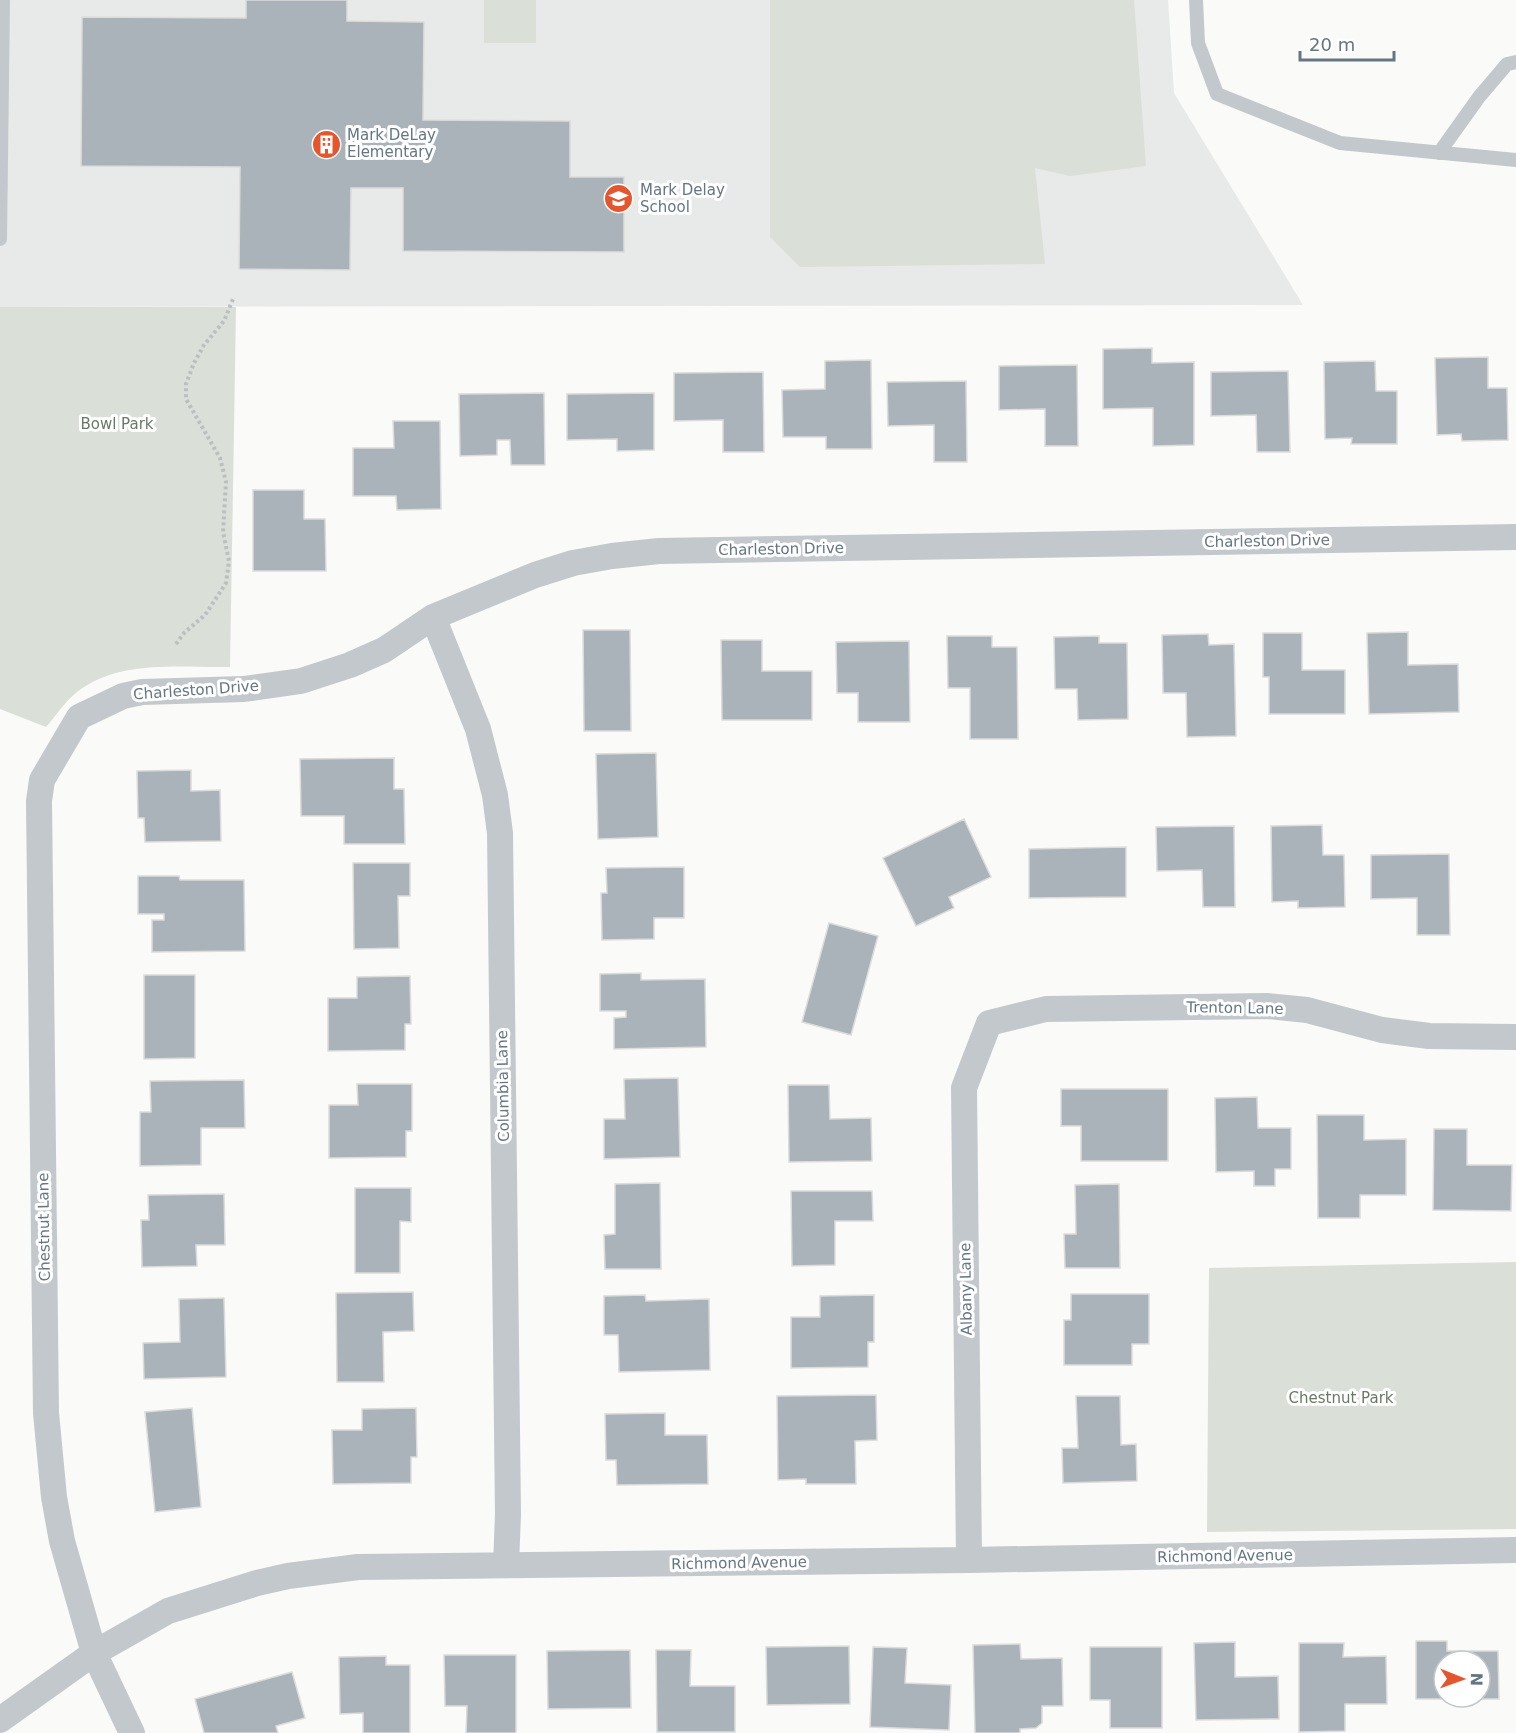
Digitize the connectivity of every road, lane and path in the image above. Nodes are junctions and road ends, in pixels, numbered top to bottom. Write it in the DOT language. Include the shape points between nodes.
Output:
graph roads {
  1 [pos="3,0"];
  2 [pos="1196,0"];
  3 [pos="1516,62"];
  4 [pos="1439,153"];
  5 [pos="1516,160"];
  6 [pos="0,239"];
  7 [pos="233,299"];
  8 [pos="1516,537"];
  9 [pos="433,617"];
  10 [pos="176,644"];
  11 [pos="79,717"];
  12 [pos="989,1023"];
  13 [pos="1516,1036"];
  14 [pos="1516,1550"];
  15 [pos="969,1560"];
  16 [pos="506,1565"];
  17 [pos="94,1653"];
  18 [pos="0,1720"];
  19 [pos="132,1733"];
  1 -- 6 [label="lane"];
  2 -- 4 [label="lane" via="1198,43 1217,94 1341,144"];
  3 -- 4 [label="lane" via="1507,64 1479,97"];
  4 -- 5 [label="lane"];
  7 -- 10 [label="path" via="224,321 194,363 186,384 186,399 220,458 226,482 226,583 205,615"];
  8 -- 9 [label="street, Charleston Drive" via="659,551 612,556 535,575"];
  9 -- 11 [label="street, Charleston Drive" via="384,650 301,681 244,689 142,692 123,696"];
  9 -- 16 [label="street, Columbia Lane" via="478,729 500,833"];
  11 -- 17 [label="street, Chestnut Lane" via="42,780 39,801 46,1413 62,1541"];
  12 -- 13 [label="street, Trenton Lane" via="1046,1009 1267,1006 1429,1036"];
  12 -- 15 [label="street, Albany Lane" via="964,1088"];
  14 -- 15 [label="street, Richmond Avenue"];
  15 -- 16 [label="street, Richmond Avenue"];
  16 -- 17 [label="street, Richmond Avenue" via="358,1567 288,1576 168,1611"];
  17 -- 18 [label="street, Richmond Avenue"];
  17 -- 19 [label="street, Chestnut Lane"];
}
